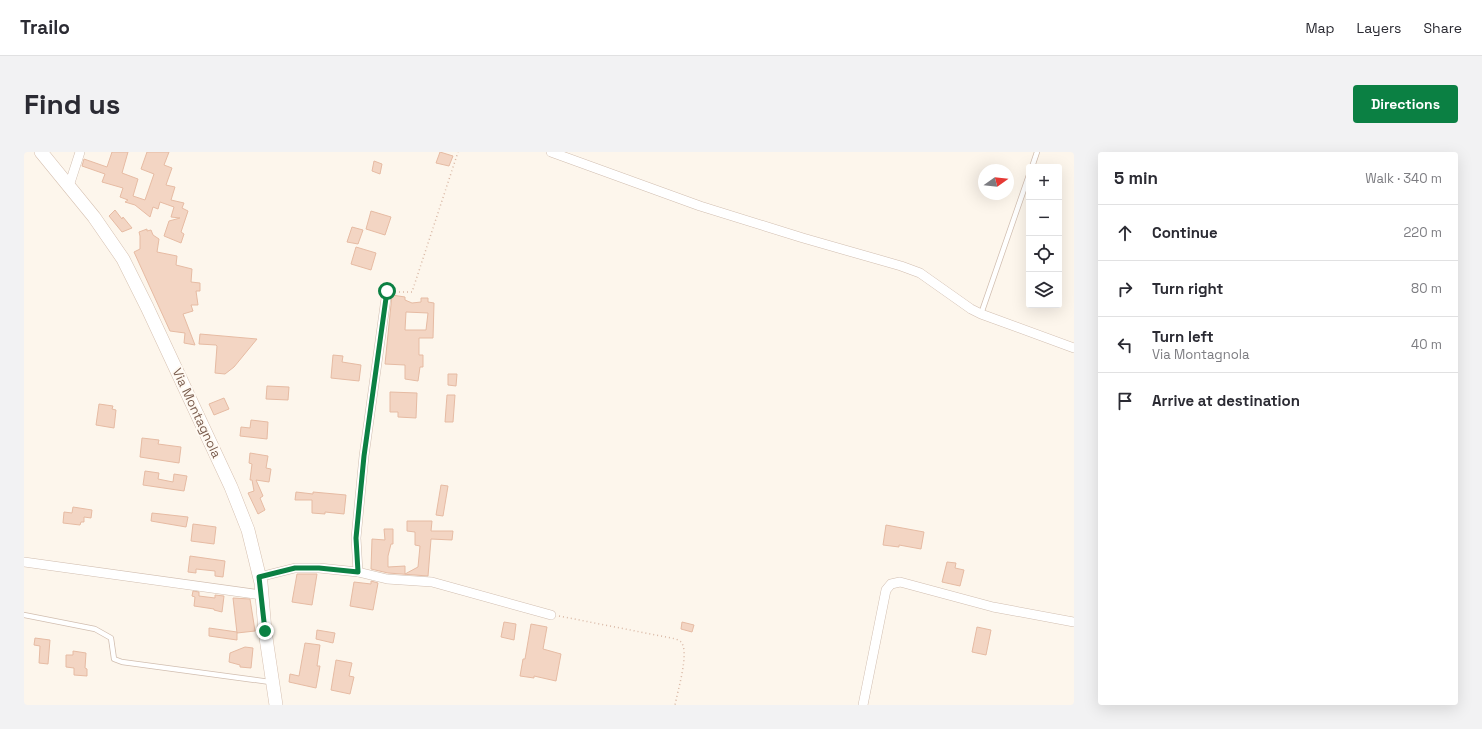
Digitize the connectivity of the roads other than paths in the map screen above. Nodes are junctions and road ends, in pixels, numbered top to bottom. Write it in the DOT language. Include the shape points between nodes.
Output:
graph roads {
  1 [pos="41,152"];
  2 [pos="80,152"];
  3 [pos="551,152"];
  4 [pos="1037,152"];
  5 [pos="1033,164"];
  6 [pos="1026,184"];
  7 [pos="69,186"];
  8 [pos="387,291"];
  9 [pos="981,314"];
  10 [pos="1074,348"];
  11 [pos="24,562"];
  12 [pos="358,572"];
  13 [pos="259,577"];
  14 [pos="262,595"];
  15 [pos="551,614"];
  16 [pos="24,615"];
  17 [pos="1074,622"];
  18 [pos="272,682"];
  19 [pos="276,705"];
  20 [pos="863,705"];
  1 -- 7 [label="street, Via Montagnola"];
  2 -- 7 [label="street"];
  3 -- 9 [label="street" via="700,206 901,266 920,274"];
  4 -- 5 [label="lane"];
  6 -- 9 [label="lane"];
  7 -- 13 [label="street, Via Montagnola" via="123,258 148,307 231,487 248,530"];
  8 -- 12 [label="street" via="364,456 356,538"];
  9 -- 10 [label="street"];
  11 -- 14 [label="street"];
  12 -- 13 [label="street" via="295,568"];
  12 -- 15 [label="street" via="387,580 432,582"];
  13 -- 14 [label="street, Via Montagnola"];
  14 -- 18 [label="street, Via Montagnola"];
  16 -- 18 [label="lane" via="95,629 111,638 114,659 122,662"];
  17 -- 20 [label="street" via="993,607 900,582 891,584 886,590"];
  18 -- 19 [label="street, Via Montagnola"];
}
